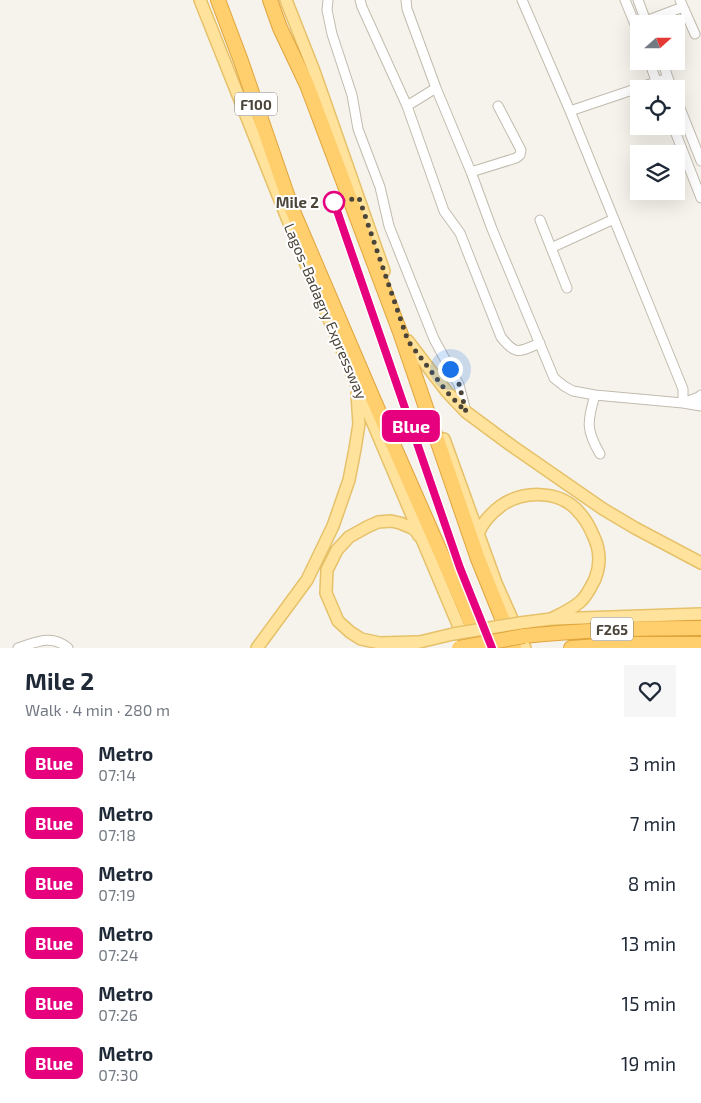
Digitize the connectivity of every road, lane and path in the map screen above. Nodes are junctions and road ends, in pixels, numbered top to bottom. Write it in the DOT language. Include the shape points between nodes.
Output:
graph roads {
  1 [pos="200,0"];
  2 [pos="218,0"];
  3 [pos="270,0"];
  4 [pos="286,0"];
  5 [pos="328,0"];
  6 [pos="360,0"];
  7 [pos="406,0"];
  8 [pos="522,0"];
  9 [pos="625,0"];
  10 [pos="638,0"];
  11 [pos="681,3"];
  12 [pos="631,15"];
  13 [pos="644,15"];
  14 [pos="661,15"];
  15 [pos="695,34"];
  16 [pos="665,70"];
  17 [pos="668,78"];
  18 [pos="665,80"];
  19 [pos="436,88"];
  20 [pos="630,93"];
  21 [pos="407,106"];
  22 [pos="498,106"];
  23 [pos="570,111"];
  24 [pos="685,121"];
  25 [pos="676,135"];
  26 [pos="701,161"];
  27 [pos="470,172"];
  28 [pos="701,198"];
  29 [pos="614,219"];
  30 [pos="540,220"];
  31 [pos="551,248"];
  32 [pos="567,288"];
  33 [pos="408,341"];
  34 [pos="540,343"];
  35 [pos="352,372"];
  36 [pos="595,395"];
  37 [pos="701,395"];
  38 [pos="683,402"];
  39 [pos="701,406"];
  40 [pos="466,412"];
  41 [pos="600,454"];
  42 [pos="478,534"];
  43 [pos="425,544"];
  44 [pos="701,563"];
  45 [pos="701,614"];
  46 [pos="550,619"];
  47 [pos="701,628"];
  48 [pos="523,636"];
  49 [pos="417,642"];
  50 [pos="701,644"];
  51 [pos="18,648"];
  52 [pos="68,648"];
  53 [pos="258,648"];
  54 [pos="402,648"];
  55 [pos="459,648"];
  56 [pos="468,648"];
  57 [pos="481,648"];
  58 [pos="514,648"];
  59 [pos="571,648"];
  1 -- 35 [label="main road, Lagos-Badagry Expressway"];
  2 -- 57 [label="highway, Lagos-Badagry Expressway / F100" via="292,209"];
  3 -- 58 [label="highway" via="317,111 400,332 478,559"];
  4 -- 33 [label="main road"];
  5 -- 40 [label="street" via="332,34 389,226 434,339 459,384"];
  6 -- 21 [label="street"];
  7 -- 19 [label="street"];
  8 -- 23 [label="street"];
  9 -- 12 [label="street"];
  10 -- 13 [label="street"];
  11 -- 14 [label="street"];
  11 -- 15 [label="street"];
  16 -- 17 [label="street"];
  17 -- 18 [label="street"];
  19 -- 21 [label="street"];
  19 -- 27 [label="street"];
  20 -- 23 [label="street"];
  21 -- 34 [label="street" via="444,211 460,233 501,337 510,348 518,351"];
  22 -- 27 [label="street" via="521,150 520,155"];
  23 -- 29 [label="street"];
  24 -- 26 [label="street"];
  25 -- 28 [label="street"];
  27 -- 34 [label="street"];
  29 -- 31 [label="street"];
  29 -- 38 [label="street" via="682,389"];
  30 -- 31 [label="street"];
  31 -- 32 [label="street"];
  33 -- 40 [label="main road"];
  33 -- 42 [label="main road"];
  34 -- 36 [label="street" via="554,378 573,391"];
  35 -- 43 [label="main road, Lagos-Badagry Expressway"];
  35 -- 53 [label="main road" via="359,424 349,480 333,526 307,580"];
  36 -- 38 [label="street"];
  36 -- 41 [label="street" via="590,434"];
  37 -- 38 [label="street"];
  38 -- 39 [label="street"];
  40 -- 44 [label="main road" via="603,508"];
  42 -- 46 [label="main road" via="495,510 509,500 525,495 542,494 561,499 576,508 589,524 596,542 600,558 598,572 582,601"];
  42 -- 48 [label="main road" via="496,583"];
  43 -- 49 [label="main road" via="416,531 400,523 378,522 349,537 337,550 327,570 326,593 338,621 350,632 380,643"];
  43 -- 56 [label="main road, Lagos-Badagry Expressway"];
  45 -- 46 [label="main road"];
  46 -- 48 [label="main road"];
  47 -- 48 [label="highway, F265" via="627,628"];
  48 -- 49 [label="main road, bridge" via="453,634"];
  48 -- 55 [label="highway, F265, bridge"];
  49 -- 54 [label="main road"];
  50 -- 59 [label="highway, F265"];
  51 -- 52 [label="street" via="55,640"];
}
